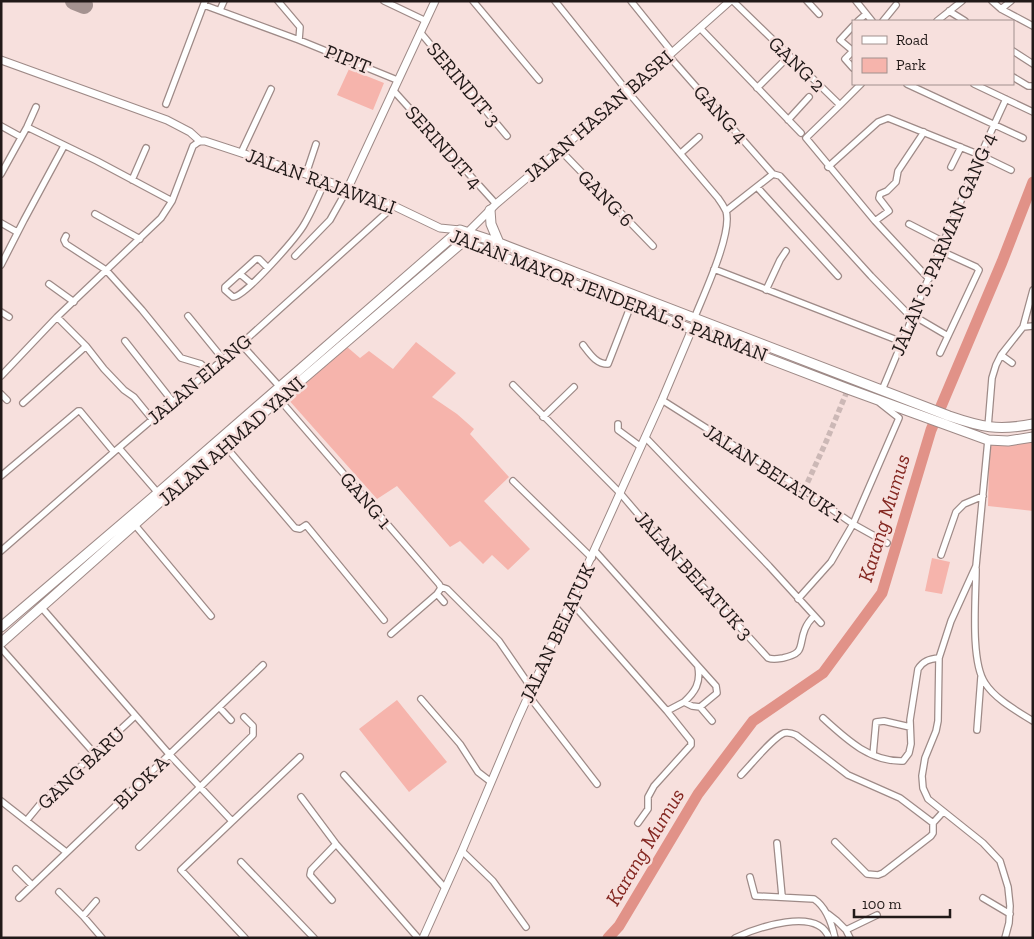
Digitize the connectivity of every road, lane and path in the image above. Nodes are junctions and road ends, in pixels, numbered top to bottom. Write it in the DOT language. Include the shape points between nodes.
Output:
graph roads {
  1 [pos="224,1"];
  2 [pos="278,1"];
  3 [pos="384,1"];
  4 [pos="435,1"];
  5 [pos="473,1"];
  6 [pos="555,1"];
  7 [pos="631,1"];
  8 [pos="807,1"];
  9 [pos="856,1"];
  10 [pos="962,1"];
  11 [pos="992,1"];
  12 [pos="1011,1"];
  13 [pos="204,3"];
  14 [pos="727,3"];
  15 [pos="896,5"];
  16 [pos="1001,9"];
  17 [pos="220,10"];
  18 [pos="949,12"];
  19 [pos="819,14"];
  20 [pos="866,14"];
  21 [pos="859,20"];
  22 [pos="871,20"];
  23 [pos="883,20"];
  24 [pos="938,20"];
  25 [pos="963,20"];
  26 [pos="426,21"];
  27 [pos="1033,26"];
  28 [pos="852,27"];
  29 [pos="700,28"];
  30 [pos="420,32"];
  31 [pos="299,40"];
  32 [pos="852,51"];
  33 [pos="1014,52"];
  34 [pos="852,53"];
  35 [pos="670,54"];
  36 [pos="786,59"];
  37 [pos="1,60"];
  38 [pos="1033,64"];
  39 [pos="852,67"];
  40 [pos="1014,78"];
  41 [pos="397,80"];
  42 [pos="539,80"];
  43 [pos="860,85"];
  44 [pos="909,85"];
  45 [pos="976,85"];
  46 [pos="1030,86"];
  47 [pos="757,88"];
  48 [pos="271,89"];
  49 [pos="393,90"];
  50 [pos="628,92"];
  51 [pos="809,97"];
  52 [pos="1006,99"];
  53 [pos="166,104"];
  54 [pos="840,105"];
  55 [pos="36,106"];
  56 [pos="1033,112"];
  57 [pos="788,120"];
  58 [pos="994,124"];
  59 [pos="1,126"];
  60 [pos="27,127"];
  61 [pos="924,132"];
  62 [pos="801,133"];
  63 [pos="507,136"];
  64 [pos="699,136"];
  65 [pos="21,137"];
  66 [pos="1023,138"];
  67 [pos="200,141"];
  68 [pos="316,144"];
  69 [pos="64,146"];
  70 [pos="961,147"];
  71 [pos="146,148"];
  72 [pos="560,150"];
  73 [pos="241,153"];
  74 [pos="681,153"];
  75 [pos="980,155"];
  76 [pos="828,167"];
  77 [pos="951,167"];
  78 [pos="1011,170"];
  79 [pos="1,174"];
  80 [pos="306,174"];
  81 [pos="773,174"];
  82 [pos="132,180"];
  83 [pos="325,180"];
  84 [pos="757,186"];
  85 [pos="348,188"];
  86 [pos="172,202"];
  87 [pos="394,206"];
  88 [pos="493,207"];
  89 [pos="726,211"];
  90 [pos="95,214"];
  91 [pos="875,222"];
  92 [pos="1,223"];
  93 [pos="909,224"];
  94 [pos="440,228"];
  95 [pos="18,232"];
  96 [pos="465,235"];
  97 [pos="66,236"];
  98 [pos="451,237"];
  99 [pos="140,239"];
  100 [pos="944,242"];
  101 [pos="499,243"];
  102 [pos="653,246"];
  103 [pos="786,251"];
  104 [pos="941,251"];
  105 [pos="294,256"];
  106 [pos="1,265"];
  107 [pos="267,267"];
  108 [pos="714,268"];
  109 [pos="106,270"];
  110 [pos="240,274"];
  111 [pos="838,276"];
  112 [pos="929,279"];
  113 [pos="49,284"];
  114 [pos="252,284"];
  115 [pos="766,290"];
  116 [pos="1032,292"];
  117 [pos="634,295"];
  118 [pos="74,302"];
  119 [pos="630,305"];
  120 [pos="1,312"];
  121 [pos="9,316"];
  122 [pos="188,316"];
  123 [pos="57,317"];
  124 [pos="914,317"];
  125 [pos="694,318"];
  126 [pos="1033,326"];
  127 [pos="1023,328"];
  128 [pos="692,329"];
  129 [pos="948,336"];
  130 [pos="125,341"];
  131 [pos="902,342"];
  132 [pos="241,344"];
  133 [pos="86,346"];
  134 [pos="583,346"];
  135 [pos="940,353"];
  136 [pos="1001,355"];
  137 [pos="223,359"];
  138 [pos="1012,363"];
  139 [pos="209,371"];
  140 [pos="1,376"];
  141 [pos="513,385"];
  142 [pos="280,386"];
  143 [pos="574,387"];
  144 [pos="882,390"];
  145 [pos="1,394"];
  146 [pos="874,398"];
  147 [pos="279,399"];
  148 [pos="7,400"];
  149 [pos="662,400"];
  150 [pos="173,402"];
  151 [pos="23,403"];
  152 [pos="543,417"];
  153 [pos="152,419"];
  154 [pos="618,424"];
  155 [pos="1030,424"];
  156 [pos="988,427"];
  157 [pos="646,438"];
  158 [pos="1031,438"];
  159 [pos="988,444"];
  160 [pos="226,447"];
  161 [pos="641,447"];
  162 [pos="116,450"];
  163 [pos="1,476"];
  164 [pos="513,481"];
  165 [pos="620,492"];
  166 [pos="158,493"];
  167 [pos="983,496"];
  168 [pos="853,524"];
  169 [pos="135,525"];
  170 [pos="887,543"];
  171 [pos="1,551"];
  172 [pos="593,554"];
  173 [pos="941,555"];
  174 [pos="976,566"];
  175 [pos="441,587"];
  176 [pos="437,594"];
  177 [pos="798,599"];
  178 [pos="444,602"];
  179 [pos="571,602"];
  180 [pos="42,608"];
  181 [pos="211,616"];
  182 [pos="814,616"];
  183 [pos="384,620"];
  184 [pos="821,623"];
  185 [pos="1,627"];
  186 [pos="391,634"];
  187 [pos="1,642"];
  188 [pos="1,648"];
  189 [pos="938,658"];
  190 [pos="263,665"];
  191 [pos="698,667"];
  192 [pos="981,677"];
  193 [pos="531,693"];
  194 [pos="421,699"];
  195 [pos="684,702"];
  196 [pos="218,707"];
  197 [pos="700,707"];
  198 [pos="667,711"];
  199 [pos="136,716"];
  200 [pos="244,716"];
  201 [pos="822,718"];
  202 [pos="231,720"];
  203 [pos="712,720"];
  204 [pos="1033,722"];
  205 [pos="910,727"];
  206 [pos="977,730"];
  207 [pos="95,754"];
  208 [pos="169,754"];
  209 [pos="873,755"];
  210 [pos="300,757"];
  211 [pos="344,775"];
  212 [pos="740,775"];
  213 [pos="491,782"];
  214 [pos="596,784"];
  215 [pos="201,787"];
  216 [pos="301,797"];
  217 [pos="1,801"];
  218 [pos="943,812"];
  219 [pos="27,820"];
  220 [pos="232,821"];
  221 [pos="638,823"];
  222 [pos="933,823"];
  223 [pos="834,842"];
  224 [pos="777,843"];
  225 [pos="336,844"];
  226 [pos="139,847"];
  227 [pos="66,852"];
  228 [pos="462,852"];
  229 [pos="241,862"];
  230 [pos="16,869"];
  231 [pos="750,877"];
  232 [pos="32,886"];
  233 [pos="445,888"];
  234 [pos="60,892"];
  235 [pos="782,896"];
  236 [pos="20,898"];
  237 [pos="983,898"];
  238 [pos="332,900"];
  239 [pos="96,901"];
  240 [pos="826,913"];
  241 [pos="1010,914"];
  242 [pos="877,915"];
  243 [pos="83,916"];
  244 [pos="526,926"];
  245 [pos="846,930"];
  246 [pos="102,938"];
  247 [pos="245,938"];
  248 [pos="314,938"];
  249 [pos="418,938"];
  250 [pos="423,938"];
  251 [pos="735,938"];
  252 [pos="829,938"];
  253 [pos="835,938"];
  254 [pos="850,938"];
  255 [pos="1005,938"];
  1 -- 17 [label="street"];
  2 -- 31 [label="street" via="300,27"];
  3 -- 26 [label="street"];
  4 -- 26 [label="street"];
  5 -- 42 [label="street"];
  6 -- 50 [label="street"];
  7 -- 35 [label="street, GANG 4"];
  8 -- 19 [label="street"];
  9 -- 20 [label="street"];
  10 -- 18 [label="street"];
  11 -- 16 [label="street"];
  12 -- 16 [label="street"];
  13 -- 17 [label="street, PIPIT"];
  13 -- 53 [label="street"];
  14 -- 29 [label="street, JALAN HASAN BASRI"];
  14 -- 54 [label="street, GANG 2"];
  15 -- 23 [label="street"];
  16 -- 27 [label="street"];
  17 -- 31 [label="street, PIPIT"];
  18 -- 24 [label="street"];
  18 -- 25 [label="street"];
  20 -- 21 [label="street"];
  20 -- 22 [label="street"];
  26 -- 30 [label="street"];
  28 -- 32 [label="street" via="840,40"];
  29 -- 35 [label="street, JALAN HASAN BASRI"];
  29 -- 47 [label="street"];
  30 -- 41 [label="street"];
  30 -- 63 [label="street, SERINDIT 3"];
  31 -- 41 [label="street, PIPIT"];
  33 -- 38 [label="street"];
  34 -- 39 [label="street" via="845,59"];
  35 -- 50 [label="street, JALAN HASAN BASRI"];
  35 -- 81 [label="street, GANG 4"];
  36 -- 47 [label="street"];
  37 -- 67 [label="street" via="183,127"];
  40 -- 46 [label="street"];
  41 -- 49 [label="street"];
  43 -- 54 [label="street, GANG 2"];
  44 -- 58 [label="street"];
  45 -- 52 [label="street"];
  47 -- 57 [label="street"];
  48 -- 73 [label="street"];
  49 -- 85 [label="street"];
  49 -- 88 [label="street, SERINDIT 4"];
  50 -- 72 [label="street, JALAN HASAN BASRI"];
  50 -- 74 [label="street"];
  51 -- 57 [label="street"];
  52 -- 56 [label="street"];
  52 -- 58 [label="street, JALAN S. PARMAN GANG 4"];
  54 -- 76 [label="street" via="806,138"];
  55 -- 60 [label="street"];
  57 -- 62 [label="street"];
  58 -- 66 [label="street"];
  58 -- 75 [label="street, JALAN S. PARMAN GANG 4"];
  59 -- 65 [label="street"];
  60 -- 65 [label="street"];
  60 -- 69 [label="street"];
  61 -- 70 [label="street"];
  61 -- 76 [label="street" via="891,118 882,119"];
  61 -- 91 [label="street" via="898,171 896,182 880,194 879,198 889,211"];
  64 -- 74 [label="street"];
  65 -- 79 [label="street"];
  67 -- 73 [label="street, JALAN RAJAWALI"];
  67 -- 86 [label="street" via="193,146"];
  68 -- 80 [label="street"];
  69 -- 82 [label="street"];
  69 -- 95 [label="street"];
  70 -- 75 [label="street"];
  70 -- 77 [label="street"];
  71 -- 82 [label="street"];
  72 -- 88 [label="street, JALAN HASAN BASRI"];
  72 -- 102 [label="street, GANG 6"];
  73 -- 80 [label="street, JALAN RAJAWALI"];
  74 -- 89 [label="street"];
  75 -- 78 [label="street"];
  75 -- 100 [label="street, JALAN S. PARMAN GANG 4"];
  76 -- 91 [label="street"];
  80 -- 83 [label="street, JALAN RAJAWALI"];
  81 -- 84 [label="street"];
  81 -- 124 [label="street, GANG 4" via="780,176 870,276"];
  82 -- 86 [label="street"];
  83 -- 85 [label="street, JALAN RAJAWALI"];
  83 -- 107 [label="street" via="300,232"];
  84 -- 89 [label="street"];
  84 -- 111 [label="street"];
  85 -- 87 [label="street, JALAN RAJAWALI"];
  85 -- 105 [label="street" via="330,220"];
  86 -- 99 [label="street"];
  87 -- 94 [label="street, JALAN RAJAWALI"];
  87 -- 132 [label="street, JALAN ELANG"];
  88 -- 96 [label="street, JALAN HASAN BASRI"];
  88 -- 101 [label="main road" via="491,224"];
  89 -- 108 [label="street" via="726,229"];
  90 -- 99 [label="street"];
  91 -- 112 [label="street"];
  92 -- 95 [label="street"];
  93 -- 100 [label="street"];
  94 -- 96 [label="street, JALAN MAYOR JENDERAL S. PARMAN"];
  94 -- 98 [label="street, JALAN MAYOR JENDERAL S. PARMAN"];
  95 -- 106 [label="street"];
  96 -- 98 [label="main road, JALAN MAYOR JENDERAL S. PARMAN"];
  96 -- 101 [label="main road, JALAN MAYOR JENDERAL S. PARMAN"];
  96 -- 119 [label="main road, JALAN MAYOR JENDERAL S. PARMAN"];
  96 -- 147 [label="main road, JALAN AHMAD YANI"];
  97 -- 109 [label="street" via="66,244"];
  98 -- 142 [label="main road, JALAN AHMAD YANI"];
  99 -- 109 [label="street"];
  100 -- 104 [label="street, JALAN S. PARMAN GANG 4"];
  101 -- 117 [label="main road, JALAN MAYOR JENDERAL S. PARMAN"];
  103 -- 115 [label="street"];
  104 -- 112 [label="street, JALAN S. PARMAN GANG 4"];
  104 -- 129 [label="street" via="979,270"];
  107 -- 110 [label="street" via="256,259"];
  107 -- 114 [label="street"];
  108 -- 115 [label="street"];
  108 -- 125 [label="street"];
  109 -- 118 [label="street"];
  109 -- 139 [label="street" via="178,356 201,364"];
  110 -- 114 [label="street"];
  110 -- 114 [label="street" via="225,287 232,297"];
  112 -- 124 [label="street, JALAN S. PARMAN GANG 4"];
  113 -- 118 [label="street"];
  115 -- 131 [label="street"];
  116 -- 127 [label="street"];
  117 -- 119 [label="main road"];
  117 -- 125 [label="main road, JALAN MAYOR JENDERAL S. PARMAN"];
  118 -- 123 [label="street"];
  119 -- 128 [label="main road, JALAN MAYOR JENDERAL S. PARMAN"];
  119 -- 134 [label="street" via="608,364 594,358"];
  120 -- 121 [label="street"];
  122 -- 137 [label="street"];
  123 -- 133 [label="street"];
  123 -- 140 [label="street"];
  124 -- 129 [label="street, GANG 4"];
  124 -- 131 [label="street, JALAN S. PARMAN GANG 4"];
  125 -- 144 [label="main road, JALAN MAYOR JENDERAL S. PARMAN"];
  126 -- 127 [label="street"];
  127 -- 136 [label="street"];
  128 -- 146 [label="main road, JALAN MAYOR JENDERAL S. PARMAN"];
  128 -- 149 [label="street, JALAN BELATUK"];
  129 -- 135 [label="street"];
  130 -- 150 [label="street"];
  131 -- 144 [label="street, JALAN S. PARMAN GANG 4"];
  132 -- 137 [label="street, JALAN ELANG"];
  132 -- 142 [label="street"];
  133 -- 151 [label="street"];
  133 -- 153 [label="street"];
  136 -- 138 [label="street"];
  136 -- 156 [label="street" via="992,378"];
  137 -- 139 [label="street, JALAN ELANG"];
  139 -- 150 [label="street, JALAN ELANG"];
  141 -- 152 [label="street, JALAN BELATUK 3"];
  142 -- 166 [label="main road, JALAN AHMAD YANI"];
  143 -- 152 [label="street"];
  144 -- 156 [label="main road, JALAN MAYOR JENDERAL S. PARMAN"];
  145 -- 148 [label="street"];
  146 -- 159 [label="main road, JALAN MAYOR JENDERAL S. PARMAN"];
  146 -- 168 [label="street" via="899,418"];
  147 -- 160 [label="main road, JALAN AHMAD YANI"];
  147 -- 175 [label="street, GANG 1"];
  149 -- 157 [label="street, JALAN BELATUK"];
  149 -- 168 [label="street, JALAN BELATUK 1"];
  150 -- 153 [label="street, JALAN ELANG"];
  152 -- 165 [label="street, JALAN BELATUK 3"];
  153 -- 162 [label="street, JALAN ELANG"];
  154 -- 161 [label="street" via="618,430"];
  155 -- 156 [label="main road, JALAN MAYOR JENDERAL S. PARMAN"];
  155 -- 158 [label="main road"];
  157 -- 161 [label="street, JALAN BELATUK"];
  157 -- 177 [label="street"];
  158 -- 159 [label="main road, JALAN MAYOR JENDERAL S. PARMAN"];
  159 -- 167 [label="street"];
  160 -- 169 [label="main road, JALAN AHMAD YANI"];
  160 -- 183 [label="street" via="295,528 306,525"];
  161 -- 165 [label="street, JALAN BELATUK"];
  162 -- 163 [label="street" via="78,411"];
  162 -- 166 [label="street"];
  162 -- 171 [label="street, JALAN ELANG"];
  164 -- 172 [label="street"];
  165 -- 172 [label="street, JALAN BELATUK"];
  165 -- 182 [label="street, JALAN BELATUK 3" via="770,660 796,653 802,644 806,626"];
  166 -- 185 [label="main road, JALAN AHMAD YANI"];
  167 -- 173 [label="street" via="964,504 956,512"];
  167 -- 174 [label="street"];
  168 -- 170 [label="street, JALAN BELATUK 1"];
  168 -- 177 [label="street" via="831,562"];
  169 -- 180 [label="main road, JALAN AHMAD YANI"];
  169 -- 181 [label="street"];
  172 -- 179 [label="street, JALAN BELATUK"];
  172 -- 191 [label="street"];
  174 -- 189 [label="street"];
  174 -- 192 [label="street" via="976,627"];
  175 -- 176 [label="street"];
  175 -- 193 [label="street, GANG 1" via="447,589 499,641"];
  176 -- 178 [label="street"];
  176 -- 186 [label="street"];
  177 -- 182 [label="street"];
  179 -- 193 [label="street, JALAN BELATUK"];
  179 -- 198 [label="street"];
  180 -- 187 [label="main road, JALAN AHMAD YANI"];
  180 -- 199 [label="street"];
  182 -- 184 [label="street"];
  188 -- 207 [label="street"];
  189 -- 205 [label="street" via="929,659 918,669"];
  189 -- 218 [label="street" via="938,721 922,776 928,799"];
  190 -- 196 [label="street, BLOK A"];
  191 -- 195 [label="street" via="698,685"];
  191 -- 197 [label="street" via="717,690 714,697"];
  192 -- 204 [label="street" via="994,693"];
  192 -- 206 [label="street"];
  193 -- 213 [label="street, JALAN BELATUK"];
  193 -- 214 [label="street, GANG 1"];
  194 -- 213 [label="street" via="460,744 478,772"];
  195 -- 197 [label="street"];
  195 -- 198 [label="street"];
  196 -- 202 [label="street"];
  196 -- 208 [label="street, BLOK A"];
  197 -- 203 [label="street"];
  198 -- 221 [label="street" via="690,738 691,744 654,786 648,797 648,809"];
  199 -- 207 [label="street, GANG BARU"];
  199 -- 208 [label="street"];
  200 -- 215 [label="street" via="253,726 254,735"];
  201 -- 209 [label="street" via="862,751"];
  205 -- 209 [label="street" via="909,753 903,761"];
  205 -- 209 [label="street" via="876,722"];
  207 -- 219 [label="street, GANG BARU"];
  208 -- 215 [label="street"];
  208 -- 227 [label="street, BLOK A"];
  210 -- 220 [label="street"];
  211 -- 233 [label="street"];
  212 -- 222 [label="street" via="774,740 789,732 848,775 900,798"];
  213 -- 228 [label="street, JALAN BELATUK"];
  215 -- 220 [label="street"];
  215 -- 226 [label="street"];
  216 -- 225 [label="street"];
  217 -- 219 [label="street"];
  218 -- 222 [label="street"];
  218 -- 241 [label="street" via="983,843 1000,861 1008,887"];
  219 -- 227 [label="street"];
  220 -- 247 [label="street" via="181,870"];
  222 -- 223 [label="street" via="930,836 878,875 866,874"];
  224 -- 235 [label="street"];
  225 -- 238 [label="street" via="310,870 310,875"];
  225 -- 249 [label="street"];
  227 -- 232 [label="street, BLOK A"];
  228 -- 233 [label="street, JALAN BELATUK"];
  228 -- 244 [label="street" via="494,882"];
  229 -- 248 [label="street"];
  230 -- 232 [label="street"];
  231 -- 235 [label="street" via="755,896"];
  232 -- 236 [label="street, BLOK A"];
  233 -- 250 [label="street, JALAN BELATUK"];
  234 -- 243 [label="street"];
  235 -- 240 [label="street" via="814,899"];
  237 -- 241 [label="street"];
  239 -- 243 [label="street"];
  240 -- 245 [label="street"];
  240 -- 253 [label="street"];
  241 -- 255 [label="street"];
  242 -- 245 [label="street"];
  243 -- 246 [label="street"];
  245 -- 254 [label="street"];
  251 -- 252 [label="street" via="759,928 798,921 823,927"];
}
